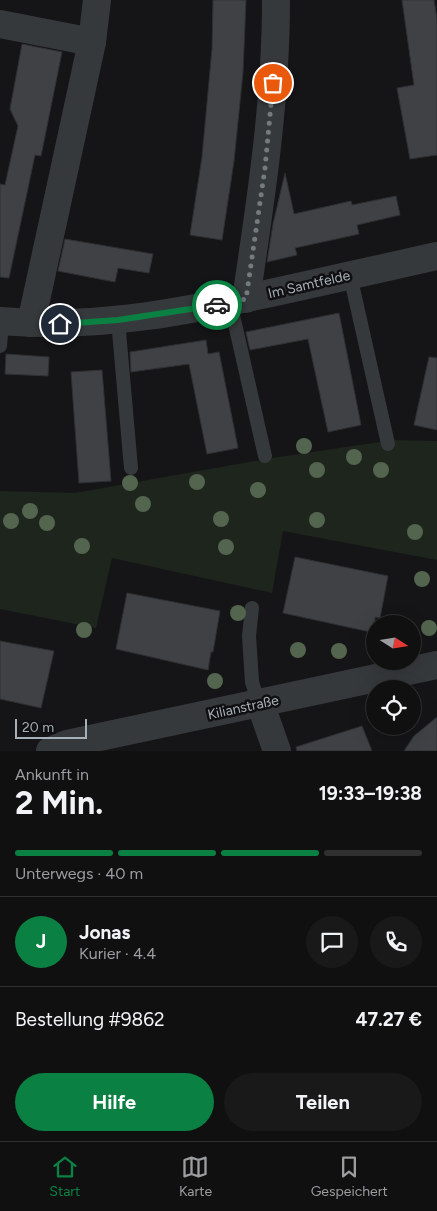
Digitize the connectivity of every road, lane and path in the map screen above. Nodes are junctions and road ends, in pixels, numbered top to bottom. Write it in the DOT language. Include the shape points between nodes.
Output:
graph roads {
  1 [pos="97,0"];
  2 [pos="276,0"];
  3 [pos="0,24"];
  4 [pos="92,42"];
  5 [pos="437,256"];
  6 [pos="350,275"];
  7 [pos="238,300"];
  8 [pos="118,320"];
  9 [pos="31,324"];
  10 [pos="1,330"];
  11 [pos="388,444"];
  12 [pos="265,456"];
  13 [pos="131,468"];
  14 [pos="252,608"];
  15 [pos="437,665"];
  16 [pos="259,704"];
  17 [pos="50,751"];
  18 [pos="277,751"];
  1 -- 4 [label="street"];
  2 -- 7 [label="street" via="273,100 265,168"];
  3 -- 4 [label="street"];
  4 -- 9 [label="street"];
  5 -- 6 [label="street, Im Samtfelde"];
  6 -- 7 [label="street, Im Samtfelde"];
  6 -- 11 [label="lane"];
  7 -- 8 [label="street, Im Samtfelde"];
  7 -- 12 [label="lane"];
  8 -- 9 [label="street, Im Samtfelde"];
  8 -- 13 [label="lane"];
  9 -- 10 [label="street, Im Samtfelde"];
  14 -- 16 [label="lane" via="249,636 252,682"];
  15 -- 16 [label="street, Kilianstraße"];
  16 -- 17 [label="street, Kilianstraße" via="67,744"];
  16 -- 18 [label="street"];
}
